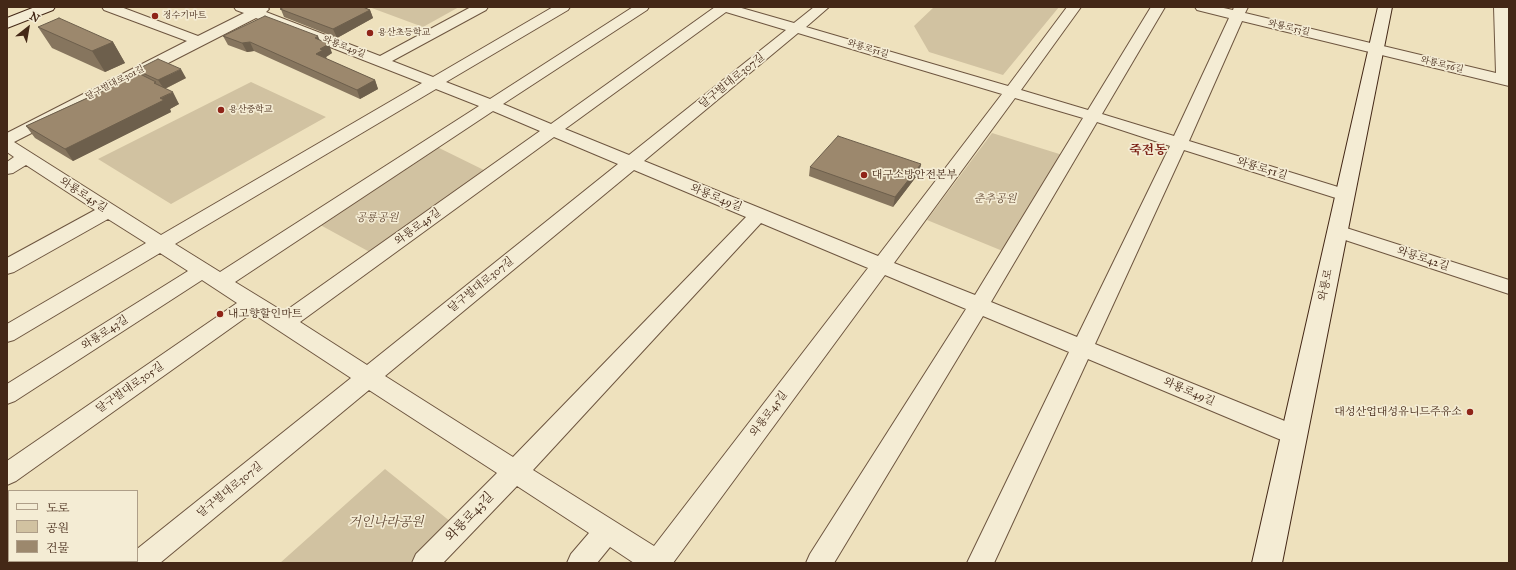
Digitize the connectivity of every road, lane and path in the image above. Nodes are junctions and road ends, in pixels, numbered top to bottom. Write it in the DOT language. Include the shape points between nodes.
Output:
graph roads {
  1 [pos="48,7"];
  2 [pos="110,7"];
  3 [pos="241,7"];
  4 [pos="481,7"];
  5 [pos="563,7"];
  6 [pos="642,7"];
  7 [pos="724,7"];
  8 [pos="822,7"];
  9 [pos="1074,7"];
  10 [pos="1158,7"];
  11 [pos="1202,7"];
  12 [pos="1385,7"];
  13 [pos="1501,7"];
  14 [pos="261,10"];
  15 [pos="1239,11"];
  16 [pos="7,23"];
  17 [pos="797,28"];
  18 [pos="199,41"];
  19 [pos="1376,48"];
  20 [pos="380,62"];
  21 [pos="1506,80"];
  22 [pos="435,83"];
  23 [pos="1012,92"];
  24 [pos="491,105"];
  25 [pos="1093,116"];
  26 [pos="552,131"];
  27 [pos="7,139"];
  28 [pos="1179,144"];
  29 [pos="7,145"];
  30 [pos="25,158"];
  31 [pos="632,164"];
  32 [pos="7,169"];
  33 [pos="1345,194"];
  34 [pos="108,211"];
  35 [pos="758,215"];
  36 [pos="1337,231"];
  37 [pos="161,244"];
  38 [pos="7,252"];
  39 [pos="28,255"];
  40 [pos="7,266"];
  41 [pos="881,266"];
  42 [pos="211,277"];
  43 [pos="1509,287"];
  44 [pos="252,303"];
  45 [pos="979,305"];
  46 [pos="284,324"];
  47 [pos="7,334"];
  48 [pos="1084,348"];
  49 [pos="367,377"];
  50 [pos="7,395"];
  51 [pos="1294,435"];
  52 [pos="514,472"];
  53 [pos="7,474"];
  54 [pos="607,531"];
  55 [pos="140,563"];
  56 [pos="425,563"];
  57 [pos="580,563"];
  58 [pos="657,563"];
  59 [pos="819,563"];
  60 [pos="980,563"];
  61 [pos="1267,563"];
  1 -- 16 [label="main road"];
  2 -- 18 [label="street"];
  3 -- 14 [label="street, 와룡로49길"];
  4 -- 20 [label="street"];
  5 -- 22 [label="street"];
  6 -- 24 [label="street"];
  7 -- 17 [label="street, 와룡로51길"];
  7 -- 26 [label="street"];
  8 -- 17 [label="street, 달구벌대로307길"];
  9 -- 23 [label="street"];
  10 -- 25 [label="street"];
  11 -- 15 [label="street, 와룡로53길"];
  12 -- 19 [label="main road, 와룡로"];
  13 -- 21 [label="street"];
  14 -- 18 [label="street, 달구벌대로301길"];
  14 -- 20 [label="street, 와룡로49길"];
  15 -- 19 [label="street, 와룡로53길"];
  15 -- 28 [label="street"];
  17 -- 23 [label="street, 와룡로51길"];
  17 -- 31 [label="street, 달구벌대로307길"];
  18 -- 27 [label="street, 달구벌대로301길"];
  19 -- 21 [label="street, 와룡로56길"];
  19 -- 33 [label="main road, 와룡로"];
  20 -- 22 [label="street, 와룡로49길"];
  22 -- 24 [label="street, 와룡로49길"];
  22 -- 37 [label="street"];
  23 -- 25 [label="street, 와룡로51길"];
  23 -- 41 [label="street"];
  24 -- 26 [label="street, 와룡로49길"];
  24 -- 42 [label="street"];
  25 -- 28 [label="street, 와룡로51길"];
  25 -- 45 [label="street"];
  26 -- 31 [label="street, 와룡로49길"];
  26 -- 46 [label="street, 와룡로45길"];
  28 -- 33 [label="street, 와룡로51길"];
  28 -- 48 [label="street"];
  29 -- 30 [label="street, 와룡로45길"];
  30 -- 32 [label="street"];
  30 -- 34 [label="street, 와룡로45길"];
  31 -- 35 [label="street, 와룡로49길"];
  31 -- 49 [label="street, 달구벌대로307길"];
  33 -- 36 [label="main road, 와룡로"];
  34 -- 37 [label="street, 와룡로45길"];
  34 -- 39 [label="street"];
  35 -- 41 [label="street, 와룡로49길"];
  35 -- 52 [label="street"];
  36 -- 43 [label="street, 와룡로42길"];
  36 -- 51 [label="main road, 와룡로"];
  37 -- 42 [label="street, 와룡로45길"];
  37 -- 47 [label="street"];
  38 -- 39 [label="street" via="24,252"];
  39 -- 40 [label="street"];
  41 -- 45 [label="street, 와룡로49길"];
  41 -- 58 [label="street, 와룡로45길"];
  42 -- 44 [label="street, 와룡로45길"];
  42 -- 50 [label="street, 와룡로43길"];
  44 -- 46 [label="street, 와룡로45길"];
  44 -- 53 [label="street, 달구벌대로305길"];
  45 -- 48 [label="street, 와룡로49길"];
  45 -- 59 [label="street"];
  46 -- 49 [label="street, 와룡로45길"];
  48 -- 51 [label="street, 와룡로49길"];
  48 -- 60 [label="street"];
  49 -- 52 [label="street, 와룡로45길"];
  49 -- 55 [label="street, 달구벌대로307길"];
  51 -- 61 [label="main road, 와룡로"];
  52 -- 54 [label="street, 와룡로45길"];
  52 -- 56 [label="street, 와룡로43길"];
  54 -- 57 [label="street"];
  54 -- 58 [label="street, 와룡로45길"];
}
